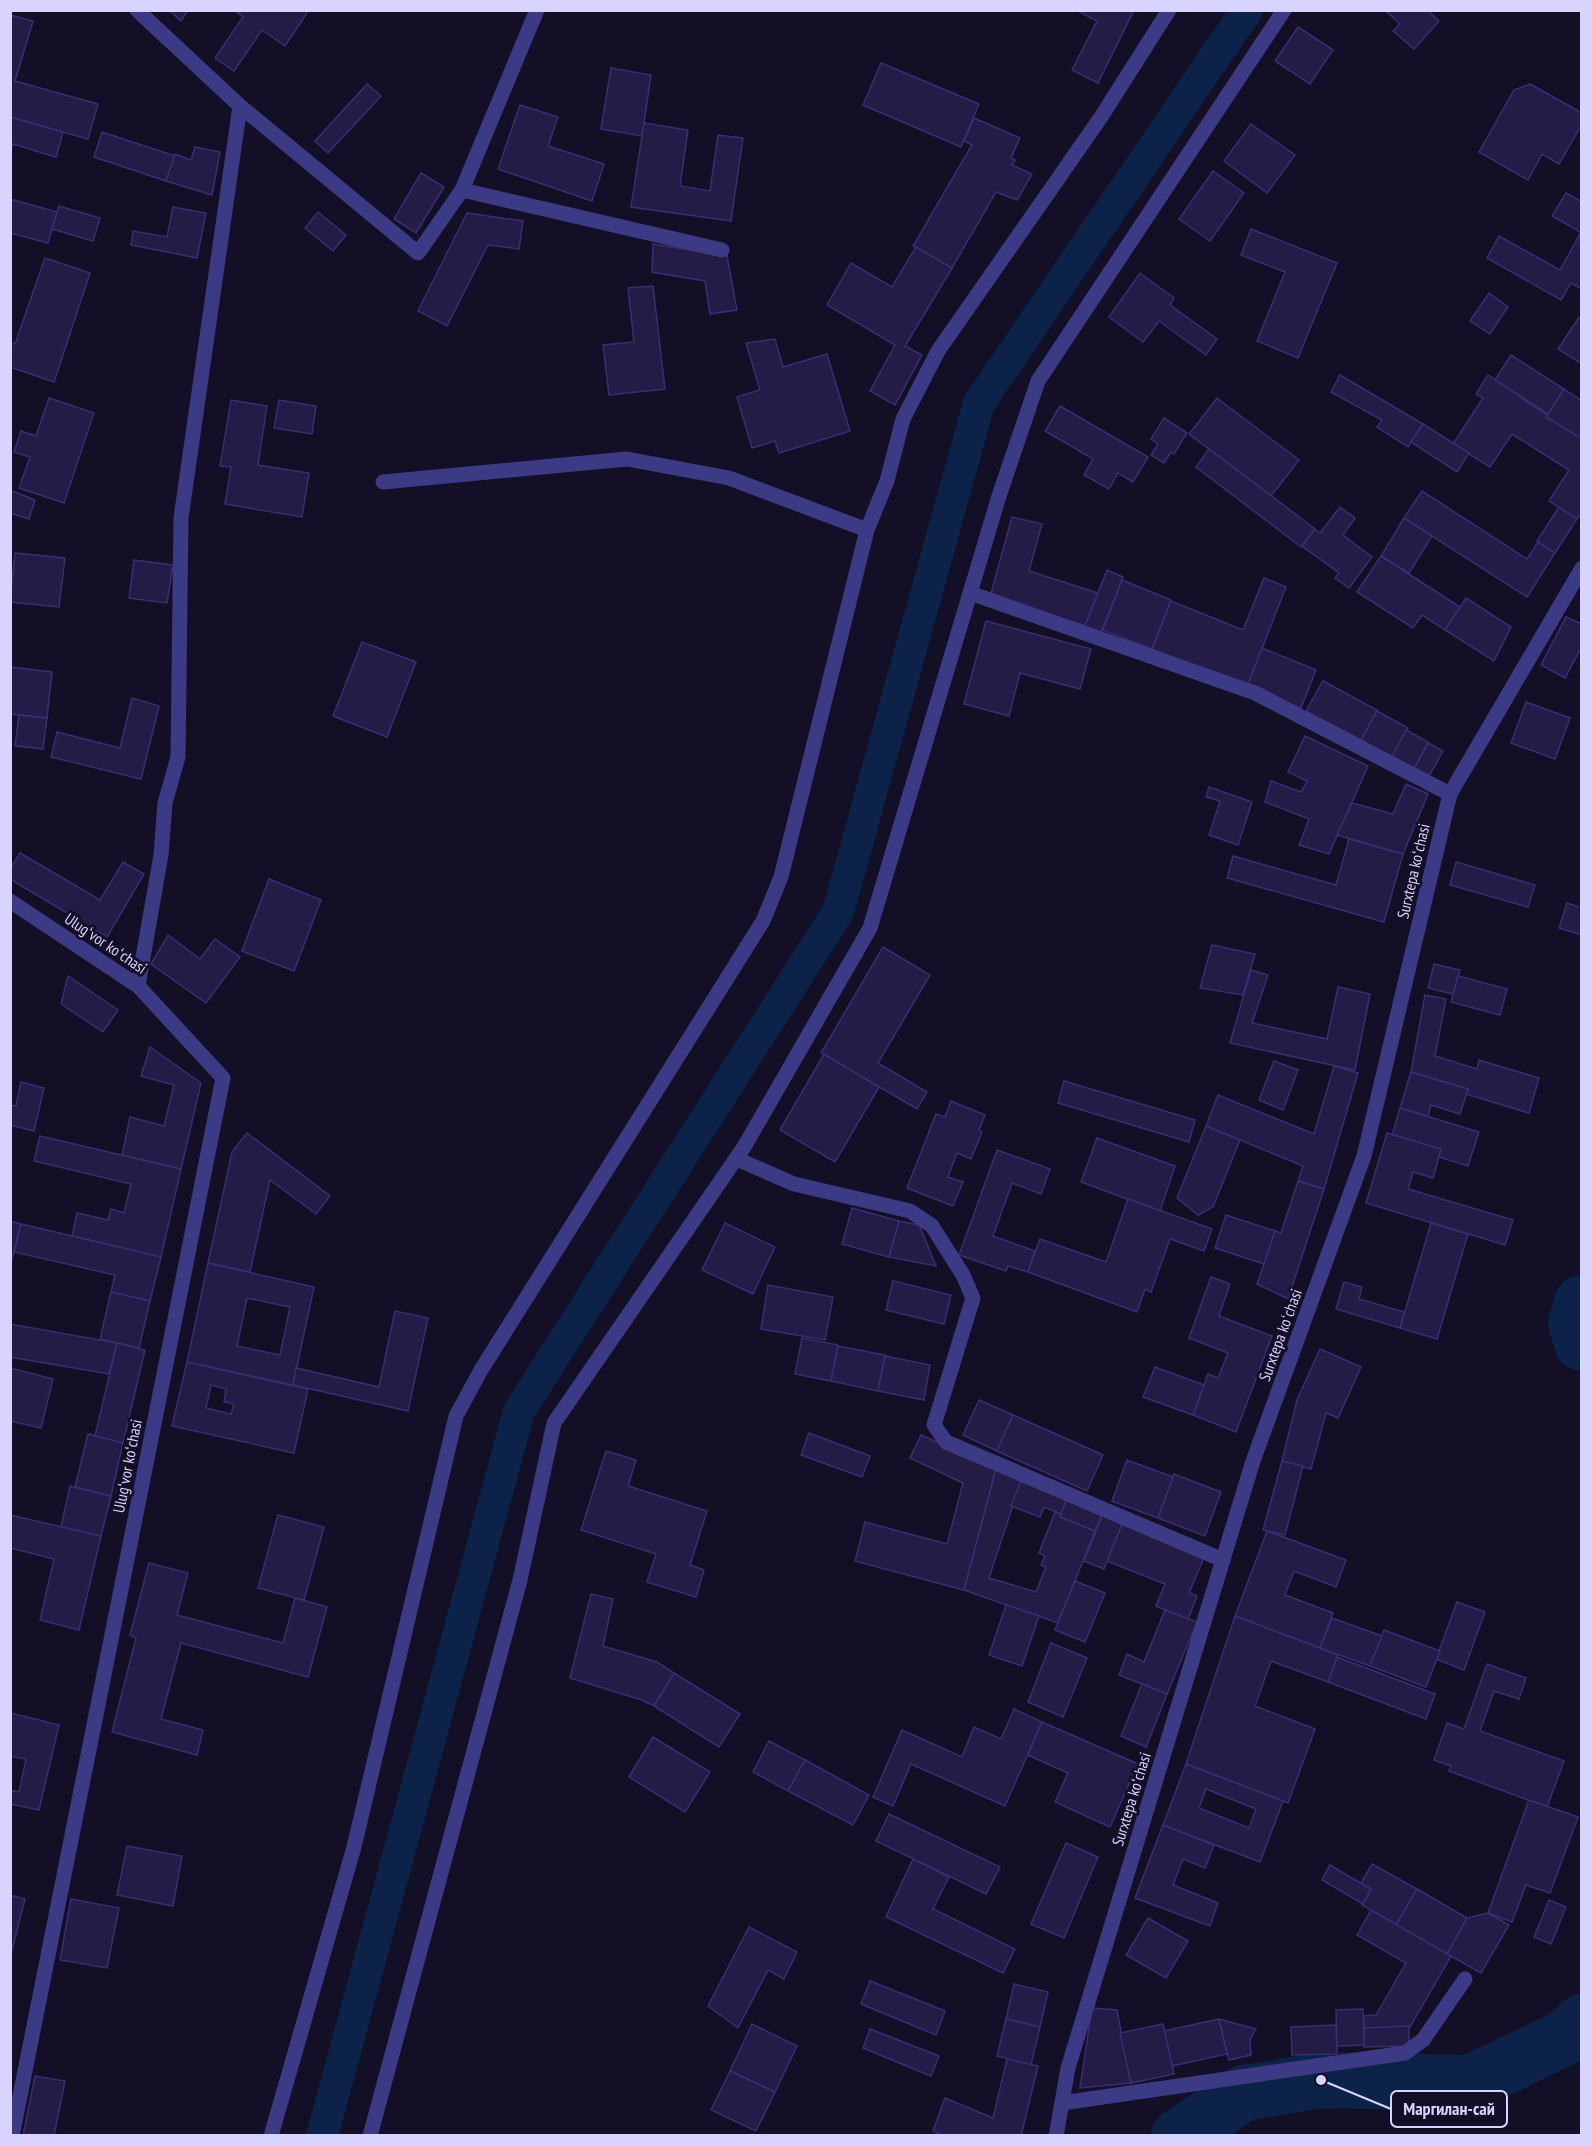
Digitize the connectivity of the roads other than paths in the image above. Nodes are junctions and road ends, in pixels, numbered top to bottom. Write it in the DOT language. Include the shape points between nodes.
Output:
graph roads {
  1 [pos="137,10"];
  2 [pos="537,10"];
  3 [pos="1169,10"];
  4 [pos="1284,10"];
  5 [pos="240,106"];
  6 [pos="462,190"];
  7 [pos="722,250"];
  8 [pos="383,482"];
  9 [pos="867,530"];
  10 [pos="1581,568"];
  11 [pos="970,593"];
  12 [pos="1450,794"];
  13 [pos="10,901"];
  14 [pos="138,986"];
  15 [pos="737,1159"];
  16 [pos="1223,1560"];
  17 [pos="1465,1979"];
  18 [pos="1062,2103"];
  19 [pos="12,2136"];
  20 [pos="271,2136"];
  21 [pos="369,2136"];
  22 [pos="1056,2136"];
  1 -- 5 [label="street"];
  2 -- 6 [label="street"];
  3 -- 9 [label="street" via="1101,117 938,351 903,419 887,481"];
  4 -- 11 [label="street" via="1038,381"];
  5 -- 6 [label="street" via="418,253"];
  5 -- 14 [label="street" via="181,518 178,757 165,803 161,855"];
  6 -- 7 [label="street"];
  8 -- 9 [label="street" via="627,459 729,478"];
  9 -- 20 [label="street" via="781,877 763,921 456,1416 354,1847"];
  10 -- 12 [label="street, Surxtepa koʻchasi"];
  11 -- 12 [label="street" via="1255,693"];
  11 -- 15 [label="street" via="870,928"];
  12 -- 16 [label="street, Surxtepa koʻchasi" via="1364,1156 1253,1461"];
  13 -- 14 [label="street, Ulugʻvor koʻchasi"];
  14 -- 19 [label="street, Ulugʻvor koʻchasi" via="223,1078"];
  15 -- 16 [label="street" via="794,1184 910,1212 932,1226 963,1275 972,1298 934,1425 946,1442"];
  15 -- 21 [label="street" via="554,1423 520,1580"];
  16 -- 18 [label="street, Surxtepa koʻchasi" via="1068,2068"];
  17 -- 18 [label="street" via="1423,2040 1405,2053"];
  18 -- 22 [label="street, Surxtepa koʻchasi"];
}
